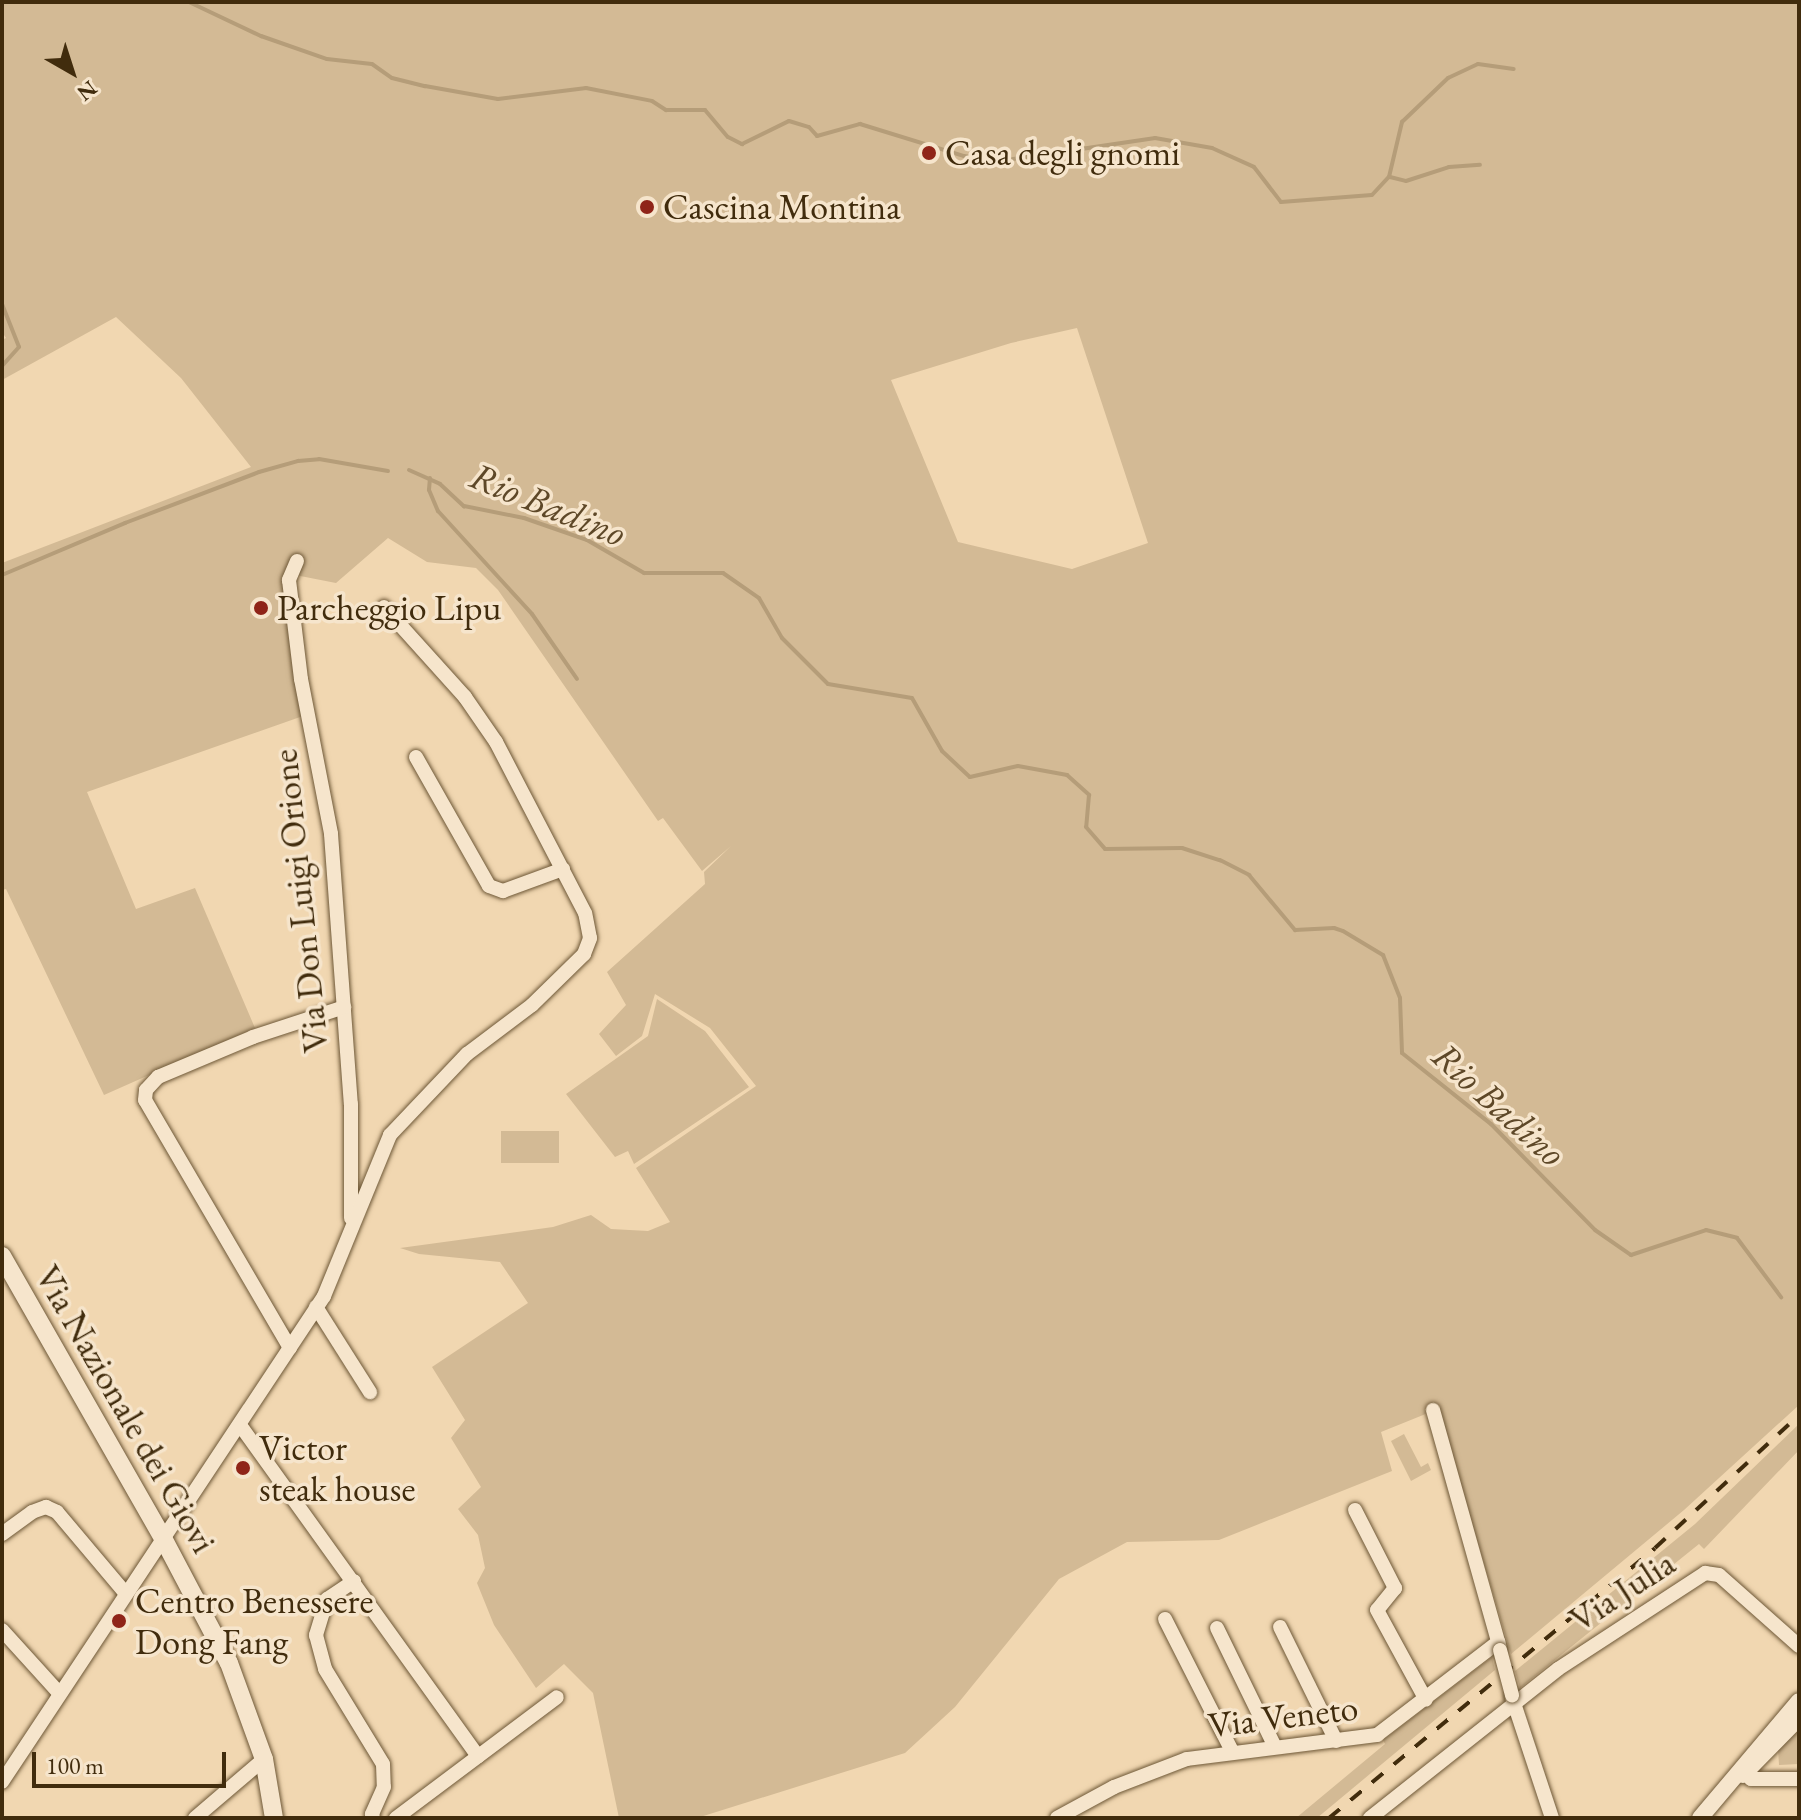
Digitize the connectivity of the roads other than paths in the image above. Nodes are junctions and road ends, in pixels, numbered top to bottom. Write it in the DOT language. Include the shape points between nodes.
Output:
graph roads {
  1 [pos="297,561"];
  2 [pos="384,607"];
  3 [pos="416,757"];
  4 [pos="563,869"];
  5 [pos="344,1007"];
  6 [pos="350,1238"];
  7 [pos="2,1256"];
  8 [pos="316,1307"];
  9 [pos="290,1348"];
  10 [pos="370,1392"];
  11 [pos="1433,1410"];
  12 [pos="240,1425"];
  13 [pos="1355,1510"];
  14 [pos="2,1534"];
  15 [pos="163,1538"];
  16 [pos="354,1581"];
  17 [pos="126,1594"];
  18 [pos="1165,1619"];
  19 [pos="1280,1627"];
  20 [pos="1217,1628"];
  21 [pos="3,1633"];
  22 [pos="1499,1646"];
  23 [pos="1799,1646"];
  24 [pos="60,1694"];
  25 [pos="557,1697"];
  26 [pos="1426,1700"];
  27 [pos="1513,1700"];
  28 [pos="1799,1701"];
  29 [pos="1799,1719"];
  30 [pos="1781,1721"];
  31 [pos="1336,1741"];
  32 [pos="1275,1747"];
  33 [pos="1232,1751"];
  34 [pos="478,1756"];
  35 [pos="264,1759"];
  36 [pos="1745,1774"];
  37 [pos="1799,1779"];
  38 [pos="2,1782"];
  39 [pos="1723,1791"];
  40 [pos="195,1818"];
  41 [pos="274,1818"];
  42 [pos="373,1818"];
  43 [pos="396,1818"];
  44 [pos="1057,1818"];
  45 [pos="1370,1818"];
  46 [pos="1552,1818"];
  47 [pos="1700,1818"];
  1 -- 5 [label="street, Via Don Luigi Orione" via="289,580 301,679 331,834"];
  2 -- 4 [label="street" via="449,677 496,742"];
  3 -- 4 [label="street" via="489,886 503,891"];
  4 -- 6 [label="street" via="585,913 590,938 584,954 532,1005 467,1054 390,1135"];
  5 -- 6 [label="street, Via Don Luigi Orione" via="353,1172"];
  5 -- 9 [label="street" via="253,1037 158,1077 146,1090 145,1100"];
  6 -- 8 [label="street"];
  7 -- 15 [label="main road, Via Nazionale dei Giovi"];
  8 -- 9 [label="street"];
  8 -- 10 [label="street"];
  9 -- 12 [label="street"];
  11 -- 22 [label="street"];
  12 -- 15 [label="street"];
  12 -- 16 [label="street"];
  13 -- 26 [label="street" via="1395,1588 1377,1610"];
  14 -- 17 [label="street" via="32,1512 46,1507 57,1512"];
  15 -- 17 [label="street"];
  15 -- 35 [label="main road, Via Nazionale dei Giovi" via="229,1663"];
  16 -- 34 [label="street"];
  16 -- 42 [label="street" via="327,1599 316,1635 325,1669 383,1764 384,1787"];
  17 -- 24 [label="street"];
  18 -- 33 [label="street"];
  19 -- 31 [label="street"];
  20 -- 32 [label="street"];
  21 -- 24 [label="street"];
  22 -- 26 [label="street, Via Veneto"];
  22 -- 27 [label="street, bridge"];
  23 -- 27 [label="street, Via Julia" via="1719,1575 1708,1572"];
  24 -- 38 [label="street"];
  25 -- 34 [label="street"];
  26 -- 31 [label="street, Via Veneto" via="1377,1735"];
  27 -- 45 [label="street"];
  27 -- 46 [label="street"];
  28 -- 30 [label="street"];
  29 -- 36 [label="street"];
  30 -- 36 [label="street"];
  30 -- 39 [label="street"];
  31 -- 32 [label="street, Via Veneto"];
  32 -- 33 [label="street, Via Veneto"];
  33 -- 44 [label="street, Via Veneto" via="1164,1765"];
  34 -- 43 [label="street"];
  35 -- 40 [label="street"];
  35 -- 41 [label="main road, Via Nazionale dei Giovi"];
  36 -- 37 [label="street" via="1753,1780"];
  36 -- 39 [label="street"];
  39 -- 47 [label="street"];
}
